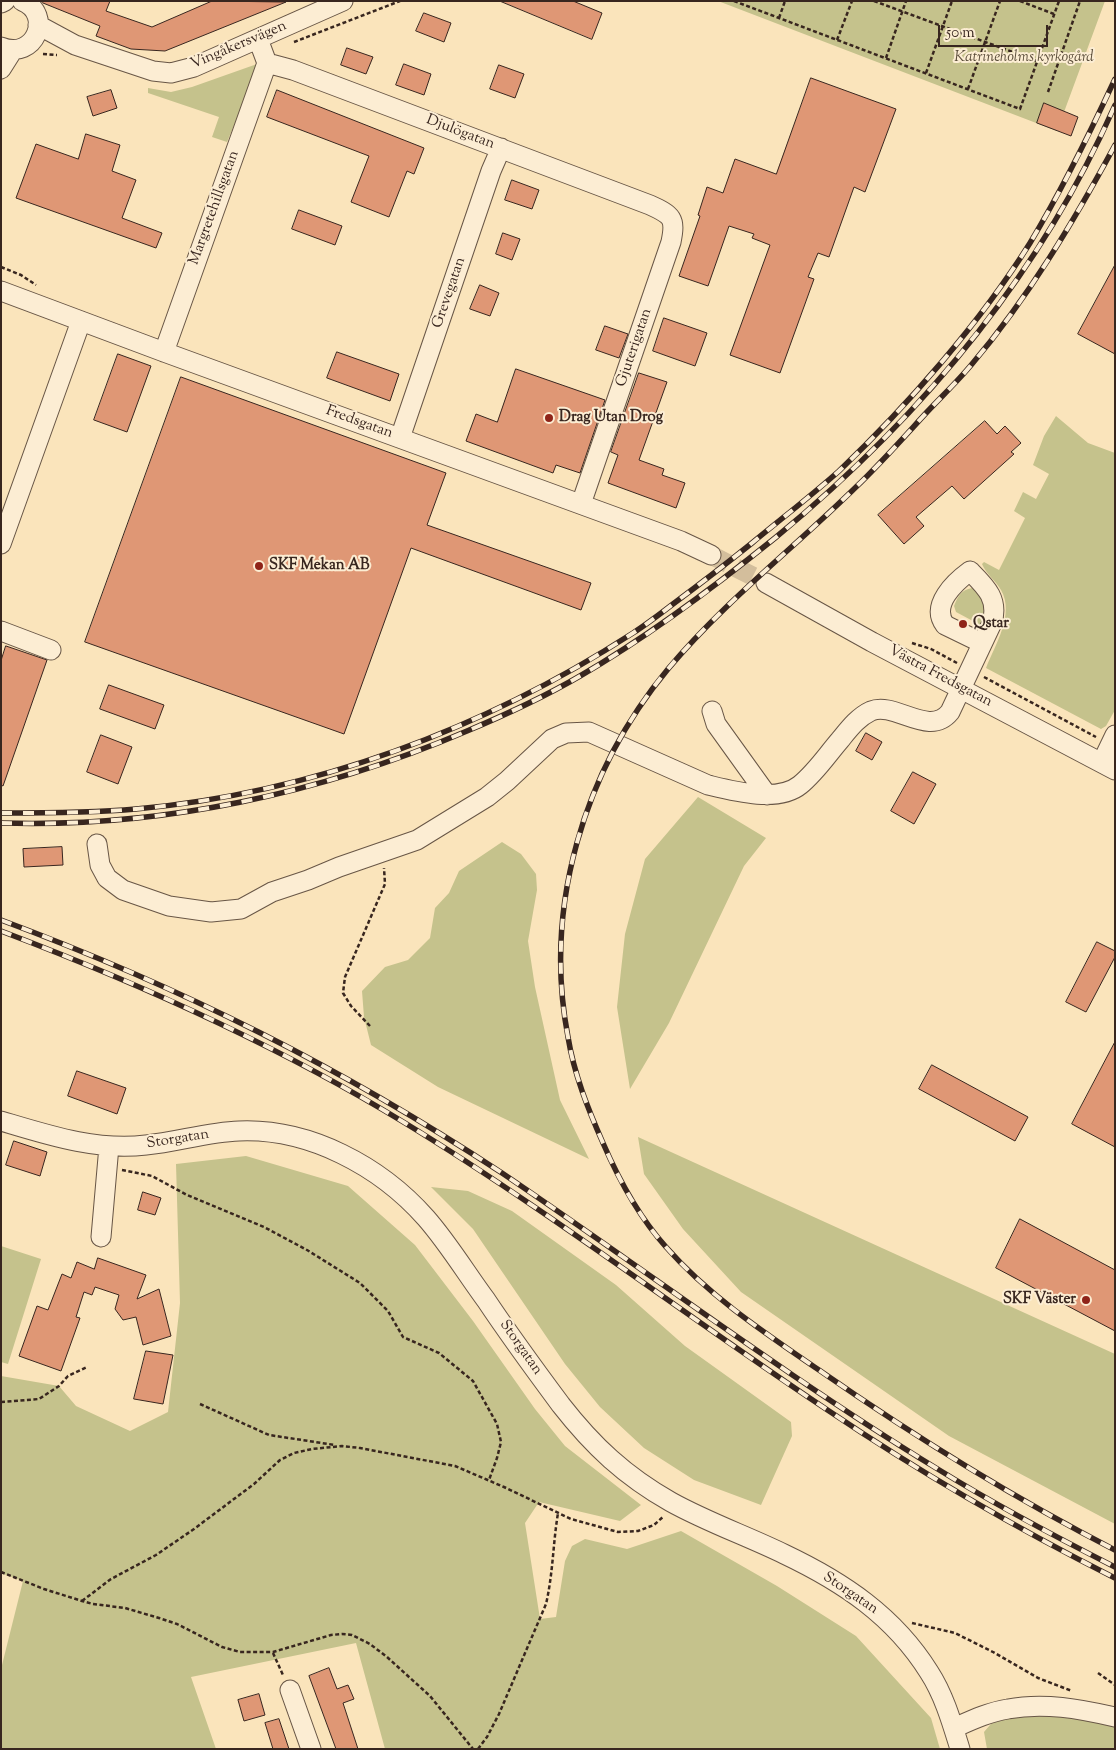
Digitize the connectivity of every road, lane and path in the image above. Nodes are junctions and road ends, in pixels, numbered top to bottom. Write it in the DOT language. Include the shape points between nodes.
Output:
graph roads {
  1 [pos="5,1"];
  2 [pos="343,1"];
  3 [pos="734,1"];
  4 [pos="785,1"];
  5 [pos="852,1"];
  6 [pos="874,1"];
  7 [pos="906,1"];
  8 [pos="952,1"];
  9 [pos="1000,1"];
  10 [pos="1020,1"];
  11 [pos="1059,1"];
  12 [pos="1080,1"];
  13 [pos="1,2"];
  14 [pos="27,3"];
  15 [pos="902,12"];
  16 [pos="1054,14"];
  17 [pos="779,18"];
  18 [pos="38,25"];
  19 [pos="943,27"];
  20 [pos="258,39"];
  21 [pos="837,40"];
  22 [pos="985,42"];
  23 [pos="75,45"];
  24 [pos="13,48"];
  25 [pos="886,58"];
  26 [pos="1037,61"];
  27 [pos="267,64"];
  28 [pos="1,69"];
  29 [pos="926,74"];
  30 [pos="968,89"];
  31 [pos="1048,92"];
  32 [pos="500,148"];
  33 [pos="672,221"];
  34 [pos="3,290"];
  35 [pos="81,321"];
  36 [pos="164,352"];
  37 [pos="400,438"];
  38 [pos="581,504"];
  39 [pos="1,544"];
  40 [pos="711,555"];
  41 [pos="766,583"];
  42 [pos="1,631"];
  43 [pos="982,644"];
  44 [pos="51,650"];
  45 [pos="961,688"];
  46 [pos="712,711"];
  47 [pos="1115,735"];
  48 [pos="1108,766"];
  49 [pos="767,795"];
  50 [pos="97,844"];
  51 [pos="384,852"];
  52 [pos="370,1026"];
  53 [pos="1,1121"];
  54 [pos="110,1146"];
  55 [pos="107,1167"];
  56 [pos="101,1237"];
  57 [pos="87,1367"];
  58 [pos="1,1402"];
  59 [pos="200,1404"];
  60 [pos="342,1446"];
  61 [pos="489,1480"];
  62 [pos="671,1502"];
  63 [pos="558,1513"];
  64 [pos="1,1572"];
  65 [pos="82,1601"];
  66 [pos="909,1622"];
  67 [pos="272,1652"];
  68 [pos="1098,1673"];
  69 [pos="1115,1685"];
  70 [pos="290,1690"];
  71 [pos="1073,1692"];
  72 [pos="1115,1717"];
  73 [pos="954,1728"];
  74 [pos="311,1749"];
  75 [pos="473,1749"];
  76 [pos="478,1749"];
  77 [pos="960,1749"];
  1 -- 13 [label="street"];
  2 -- 20 [label="street, Vingåkersvägen"];
  3 -- 17 [label="path"];
  4 -- 17 [label="path"];
  5 -- 21 [label="path"];
  6 -- 15 [label="path"];
  7 -- 15 [label="path"];
  8 -- 19 [label="path"];
  9 -- 22 [label="path"];
  10 -- 16 [label="path"];
  11 -- 16 [label="path"];
  12 -- 31 [label="path"];
  14 -- 18 [label="street" via="35,12"];
  15 -- 19 [label="path"];
  15 -- 25 [label="path"];
  16 -- 26 [label="path"];
  17 -- 21 [label="path"];
  18 -- 23 [label="street, Vingåkersvägen"];
  18 -- 24 [label="street" via="35,38"];
  19 -- 22 [label="path"];
  19 -- 29 [label="path"];
  20 -- 23 [label="street, Vingåkersvägen" via="194,67 171,73 153,71"];
  20 -- 27 [label="street"];
  21 -- 25 [label="path"];
  22 -- 26 [label="path"];
  22 -- 30 [label="path"];
  23 -- 24 [label="street, Vingåkersvägen"];
  24 -- 28 [label="street"];
  25 -- 29 [label="path"];
  26 -- 30 [label="path" via="1020,109"];
  27 -- 32 [label="street, Djulögatan" via="293,70"];
  27 -- 36 [label="street, Margretehillsgatan"];
  29 -- 30 [label="path"];
  32 -- 33 [label="street, Djulögatan" via="650,205 665,212"];
  32 -- 37 [label="street, Grevegatan"];
  33 -- 38 [label="street, Gjuterigatan" via="671,242"];
  34 -- 35 [label="street, Fredsgatan"];
  35 -- 36 [label="street, Fredsgatan"];
  35 -- 39 [label="street"];
  36 -- 37 [label="street, Fredsgatan"];
  37 -- 38 [label="street, Fredsgatan"];
  38 -- 40 [label="street, Fredsgatan"];
  41 -- 45 [label="street, Västra Fredsgatan"];
  42 -- 44 [label="street"];
  43 -- 45 [label="street"];
  45 -- 48 [label="street, Västra Fredsgatan"];
  45 -- 49 [label="street" via="950,712 940,720 924,721 879,709 866,714 799,786 784,794"];
  46 -- 49 [label="street" via="716,724"];
  47 -- 48 [label="street"];
  49 -- 51 [label="street" via="708,785 589,732 566,733 552,739 507,781 465,812 417,840"];
  50 -- 51 [label="street" via="100,865 107,878 123,890 169,906 211,912 241,909 272,892"];
  51 -- 52 [label="path" via="385,884 345,976 343,993"];
  53 -- 54 [label="street, Storgatan" via="71,1141"];
  54 -- 55 [label="street"];
  54 -- 62 [label="street, Storgatan" via="146,1145 238,1131 261,1131 314,1143 347,1156 370,1170 388,1182 426,1218 584,1434 625,1472"];
  55 -- 56 [label="street"];
  55 -- 61 [label="path" via="152,1176 307,1250 360,1283 388,1312 403,1337 439,1353 473,1381 497,1424 501,1442"];
  57 -- 58 [label="path" via="68,1376 39,1399"];
  59 -- 60 [label="path" via="269,1435"];
  60 -- 61 [label="path" via="444,1464"];
  60 -- 65 [label="path" via="312,1448 287,1456 156,1556 111,1579"];
  61 -- 63 [label="path"];
  62 -- 63 [label="path" via="666,1513 654,1525 628,1533"];
  62 -- 73 [label="street, Storgatan" via="785,1554 868,1602 889,1621 930,1672"];
  63 -- 76 [label="path" via="546,1604 499,1714"];
  64 -- 65 [label="path"];
  65 -- 67 [label="path" via="140,1611 177,1624 230,1650"];
  66 -- 71 [label="path" via="955,1633 1038,1678"];
  67 -- 70 [label="path"];
  67 -- 75 [label="path" via="342,1634 362,1639 430,1696"];
  68 -- 69 [label="path"];
  70 -- 74 [label="street"];
  72 -- 73 [label="street" via="1063,1707 1035,1706 980,1716"];
  73 -- 77 [label="street, Storgatan"];
}
